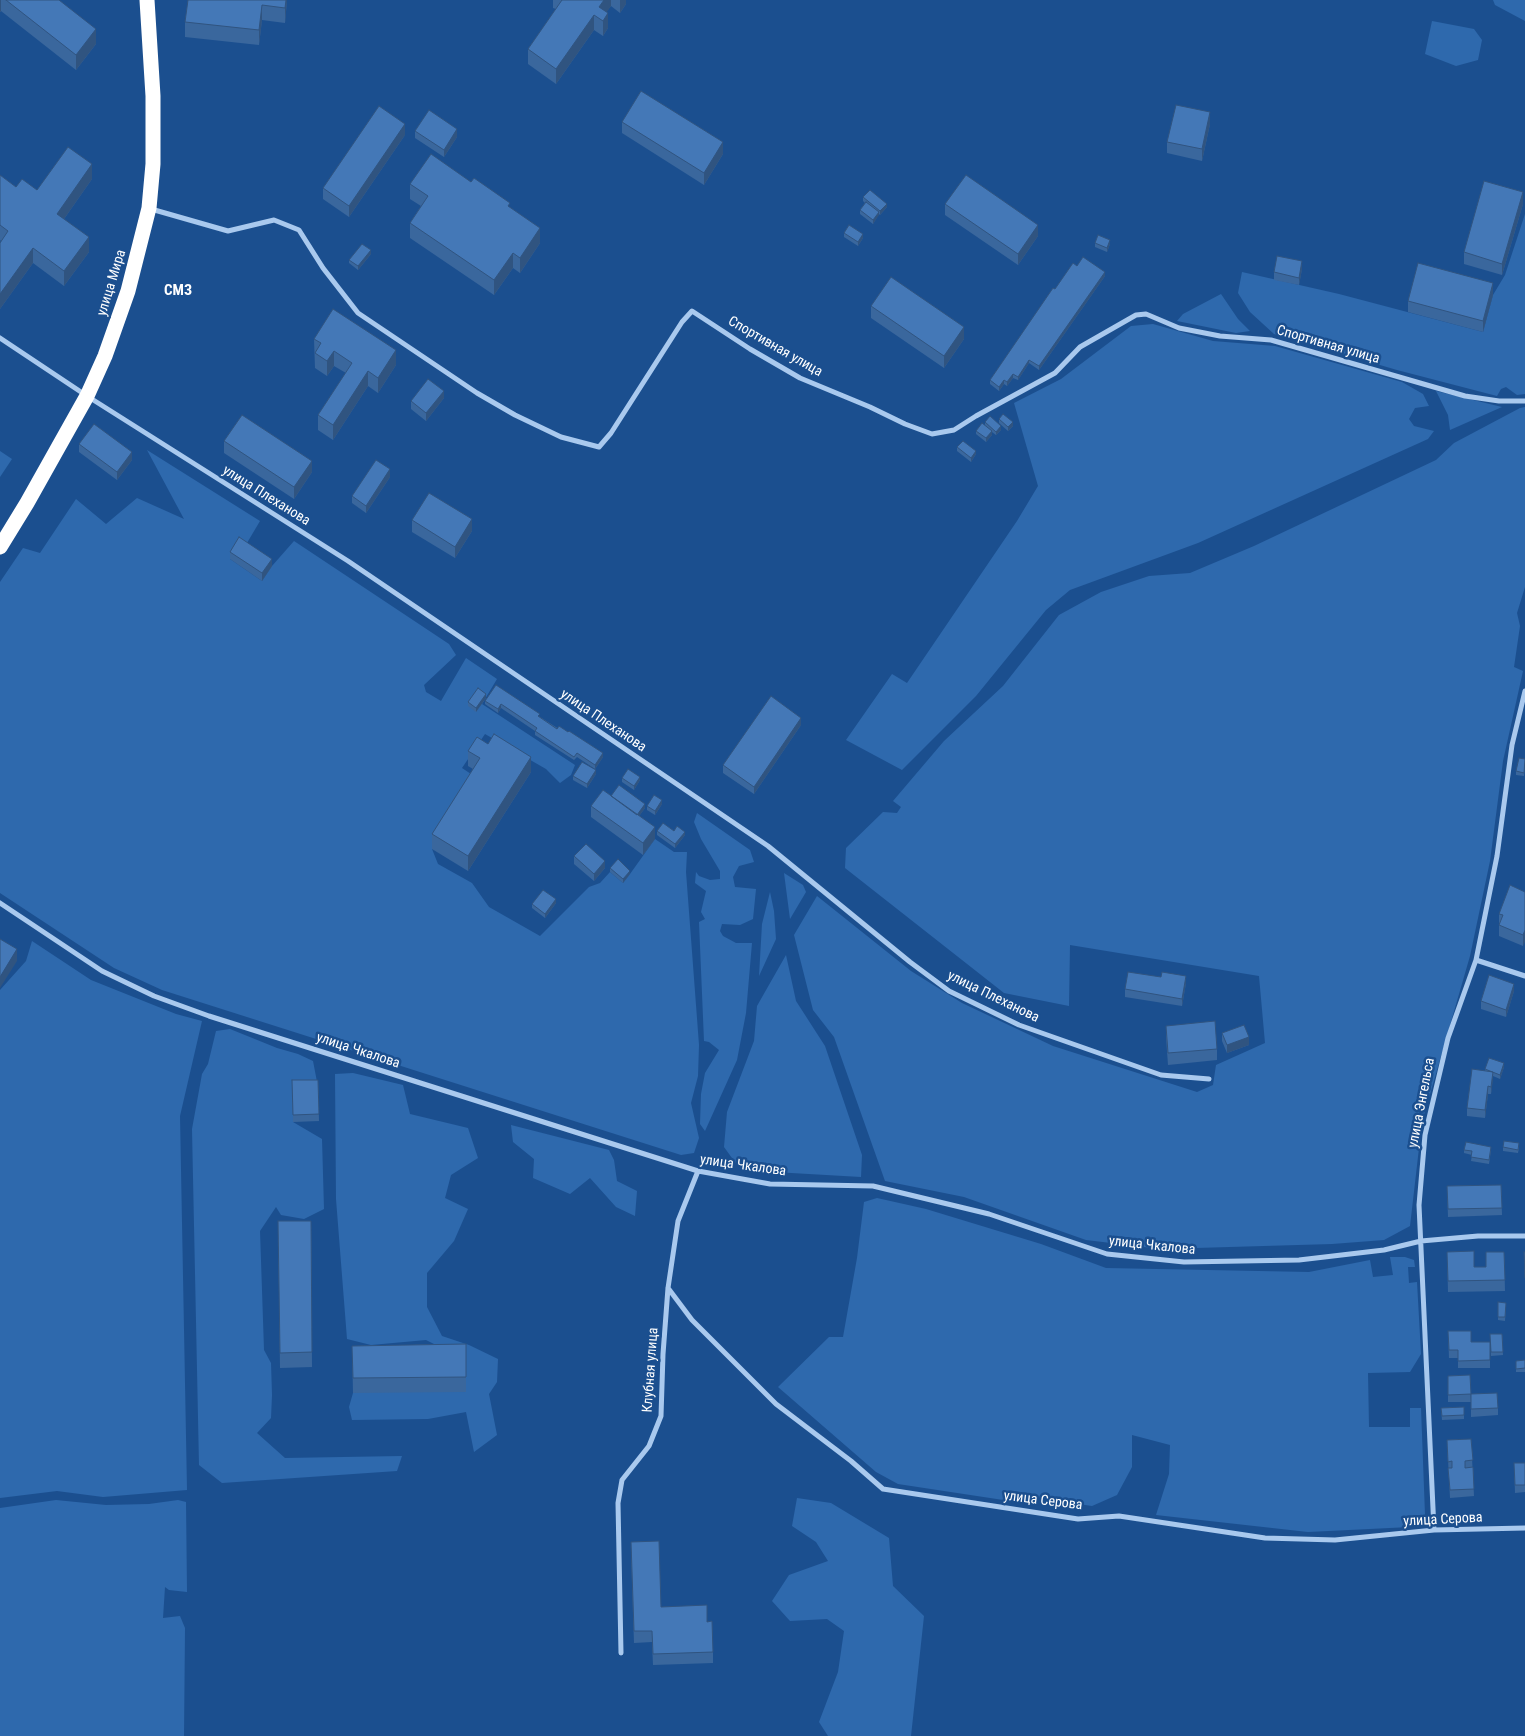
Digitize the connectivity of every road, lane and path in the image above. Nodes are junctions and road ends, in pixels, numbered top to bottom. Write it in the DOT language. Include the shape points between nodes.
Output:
graph roads {
  1 [pos="147,0"];
  2 [pos="149,208"];
  3 [pos="0,338"];
  4 [pos="87,396"];
  5 [pos="1525,401"];
  6 [pos="0,547"];
  7 [pos="1525,691"];
  8 [pos="0,903"];
  9 [pos="1476,960"];
  10 [pos="1525,976"];
  11 [pos="1209,1079"];
  12 [pos="698,1172"];
  13 [pos="1525,1236"];
  14 [pos="1420,1241"];
  15 [pos="668,1288"];
  16 [pos="1525,1528"];
  17 [pos="1434,1530"];
  18 [pos="621,1653"];
  1 -- 2 [label="highway, улица Мира" via="154,164"];
  2 -- 4 [label="highway, улица Мира" via="128,291"];
  2 -- 5 [label="street, Спортивная улица" via="228,231 274,220 299,230 358,313 515,415 561,437 599,447 692,311 800,378 932,434 954,430 1055,372 1080,347 1136,316 1146,314 1179,328 1212,335 1271,340 1465,396"];
  3 -- 4 [label="street, улица Плеханова"];
  4 -- 6 [label="highway, улица Мира"];
  4 -- 11 [label="street, улица Плеханова" via="348,561 768,846 949,991 1019,1025 1161,1075"];
  7 -- 9 [label="street, улица Энгельса" via="1512,745 1497,856"];
  8 -- 12 [label="street, улица Чкалова" via="102,972 154,996"];
  9 -- 10 [label="street"];
  9 -- 14 [label="street, улица Энгельса" via="1448,1038 1425,1135 1419,1205"];
  12 -- 14 [label="street, улица Чкалова" via="770,1184 873,1186 989,1214 1107,1254 1184,1262 1299,1260 1384,1250"];
  12 -- 15 [label="street, Клубная улица" via="678,1221"];
  13 -- 14 [label="street, улица Чкалова"];
  14 -- 17 [label="street, улица Энгельса"];
  15 -- 17 [label="street, улица Серова" via="692,1320 776,1404 883,1489 1078,1519 1119,1516 1265,1538 1335,1540"];
  15 -- 18 [label="street, Клубная улица" via="661,1416 649,1446 622,1480 618,1503"];
  16 -- 17 [label="street, улица Серова"];
}
